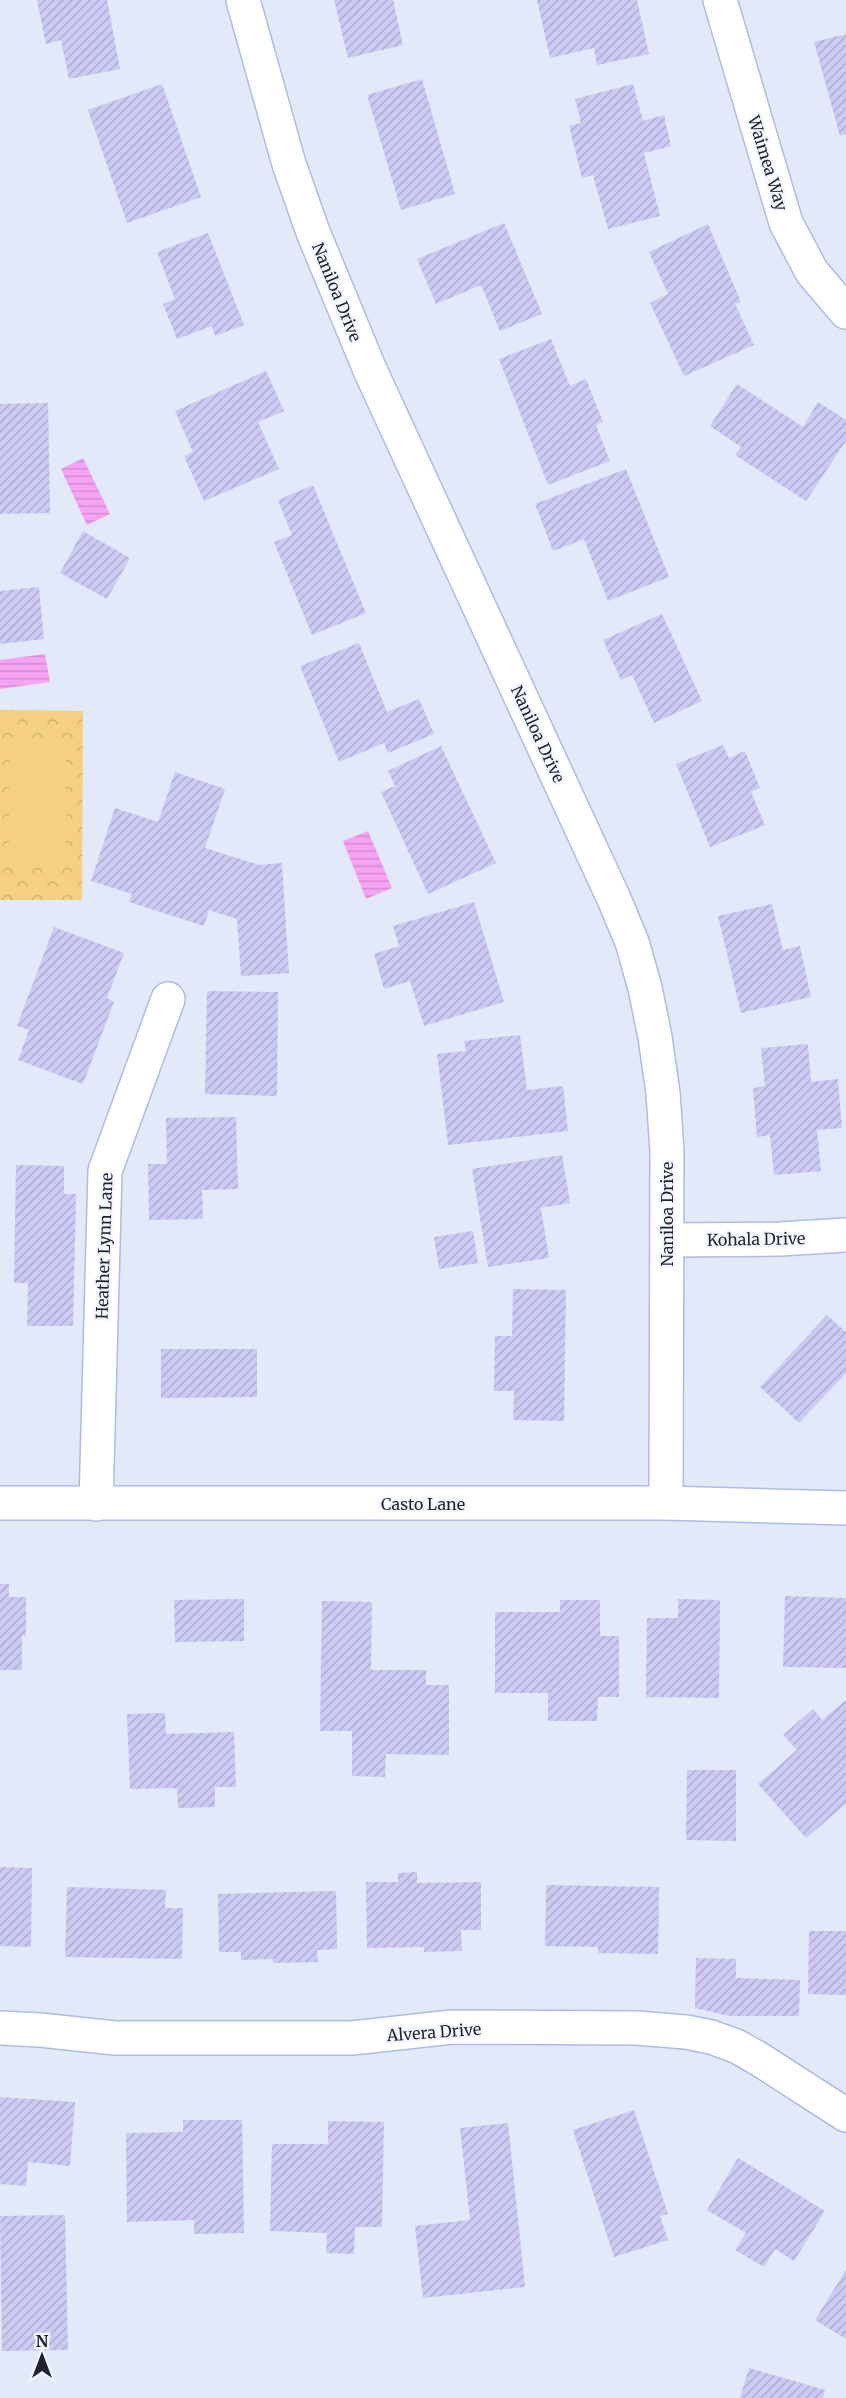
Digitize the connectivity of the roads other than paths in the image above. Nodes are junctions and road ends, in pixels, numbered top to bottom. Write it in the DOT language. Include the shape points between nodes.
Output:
graph roads {
  1 [pos="243,0"];
  2 [pos="720,0"];
  3 [pos="846,312"];
  4 [pos="168,999"];
  5 [pos="846,1234"];
  6 [pos="667,1240"];
  7 [pos="0,1503"];
  8 [pos="666,1503"];
  9 [pos="96,1504"];
  10 [pos="846,1508"];
  11 [pos="0,2028"];
  12 [pos="846,2115"];
  1 -- 6 [label="street, Naniloa Drive" via="289,164 340,302 632,942 655,1037 663,1093"];
  2 -- 3 [label="street, Waimea Way" via="786,223 812,272"];
  4 -- 9 [label="street, Heather Lynn Lane" via="105,1171"];
  5 -- 6 [label="street, Kohala Drive"];
  6 -- 8 [label="street, Naniloa Drive"];
  7 -- 9 [label="street, Casto Lane"];
  8 -- 9 [label="street, Casto Lane"];
  8 -- 10 [label="street, Casto Lane"];
  11 -- 12 [label="street, Alvera Drive" via="115,2038 368,2037 453,2027 686,2032 736,2046"];
}
